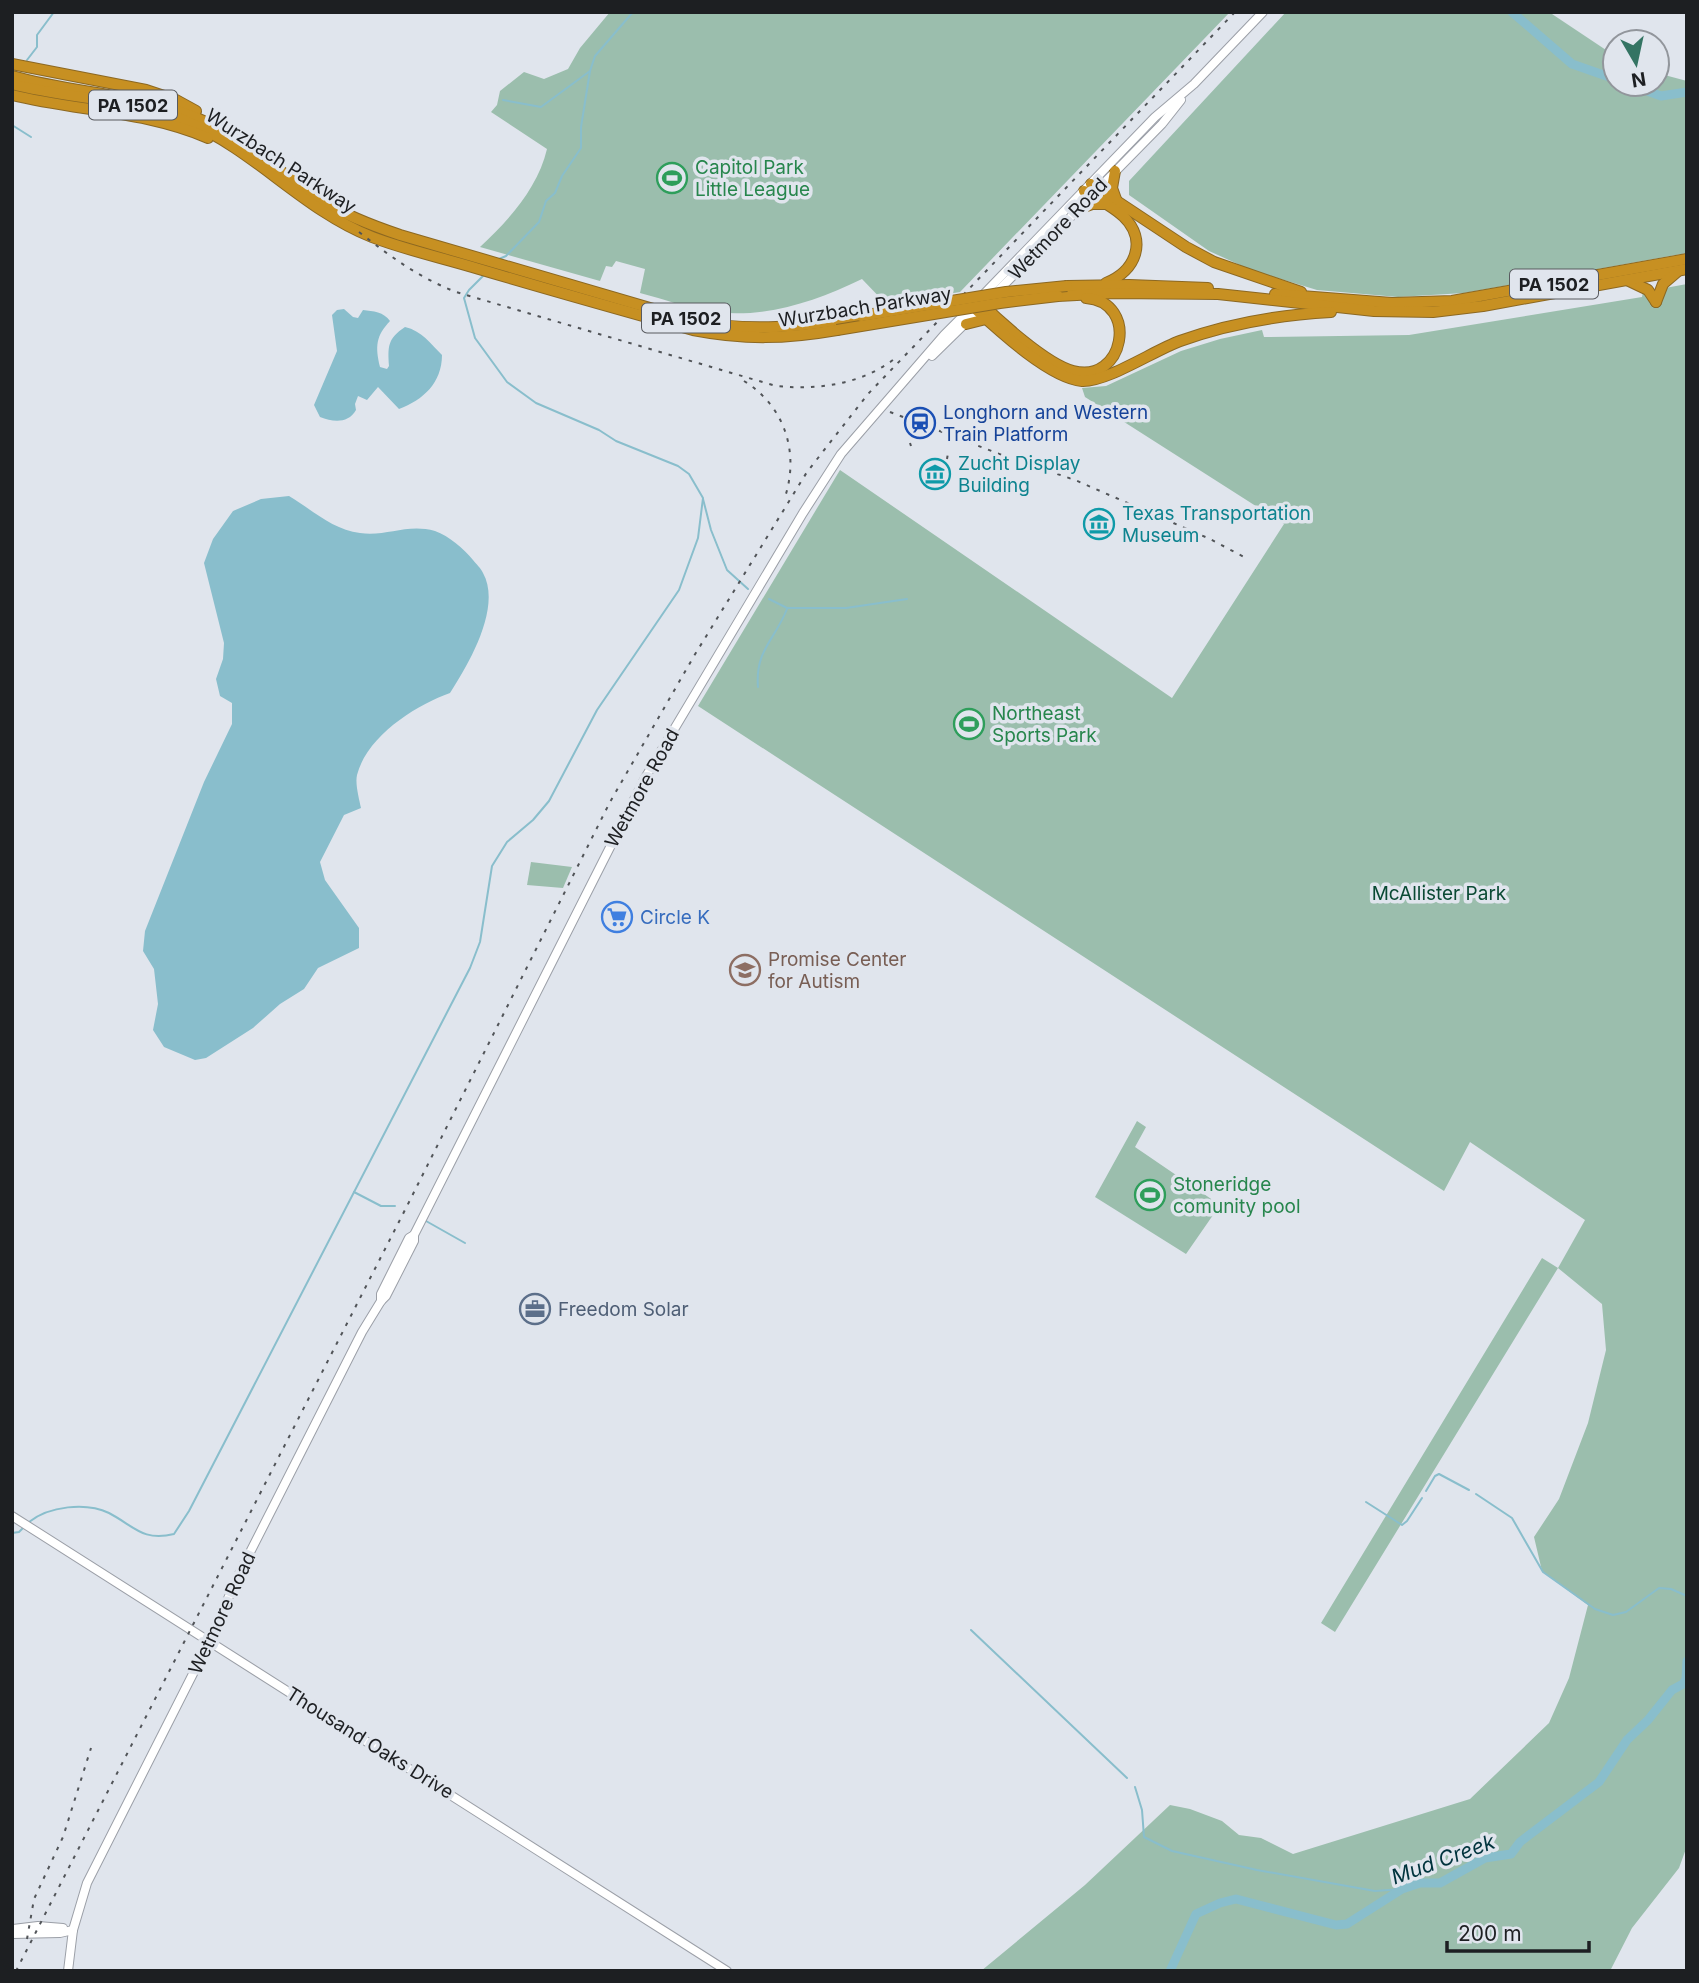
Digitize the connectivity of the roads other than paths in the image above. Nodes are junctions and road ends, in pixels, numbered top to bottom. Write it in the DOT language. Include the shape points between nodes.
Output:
graph roads {
  1 [pos="1263,12"];
  2 [pos="12,64"];
  3 [pos="12,76"];
  4 [pos="12,84"];
  5 [pos="1194,84"];
  6 [pos="12,95"];
  7 [pos="222,129"];
  8 [pos="243,154"];
  9 [pos="259,159"];
  10 [pos="1115,171"];
  11 [pos="1091,190"];
  12 [pos="1118,202"];
  13 [pos="1105,204"];
  14 [pos="1078,209"];
  15 [pos="1687,259"];
  16 [pos="1682,270"];
  17 [pos="513,274"];
  18 [pos="1626,280"];
  19 [pos="1099,285"];
  20 [pos="996,292"];
  21 [pos="1058,296"];
  22 [pos="1325,299"];
  23 [pos="979,309"];
  24 [pos="1374,311"];
  25 [pos="998,321"];
  26 [pos="966,324"];
  27 [pos="916,370"];
  28 [pos="12,1517"];
  29 [pos="209,1642"];
  30 [pos="73,1930"];
  31 [pos="12,1931"];
  32 [pos="68,1971"];
  33 [pos="727,1971"];
  1 -- 5 [label="main road, Wetmore Road"];
  2 -- 7 [label="highway" via="146,90 176,100"];
  3 -- 7 [label="highway, Wurzbach Parkway / PA 1502" via="154,103"];
  4 -- 8 [label="highway, Wurzbach Parkway / PA 1502" via="152,109 189,122"];
  5 -- 10 [label="main road, Wetmore Road"];
  5 -- 11 [label="main road, Wetmore Road" via="1156,117"];
  6 -- 8 [label="highway" via="171,125"];
  7 -- 9 [label="highway, Wurzbach Parkway / PA 1502"];
  8 -- 9 [label="highway, Wurzbach Parkway / PA 1502"];
  9 -- 17 [label="highway, Wurzbach Parkway / PA 1502" via="361,221"];
  10 -- 11 [label="main road, Wetmore Road"];
  10 -- 12 [label="highway" via="1112,188"];
  11 -- 12 [label="highway"];
  11 -- 13 [label="highway"];
  11 -- 14 [label="main road, Wetmore Road"];
  11 -- 23 [label="main road, Wetmore Road"];
  12 -- 22 [label="highway" via="1214,262"];
  13 -- 14 [label="highway"];
  13 -- 19 [label="highway" via="1130,225 1136,251 1123,274"];
  14 -- 20 [label="main road, Wetmore Road"];
  15 -- 22 [label="highway, Wurzbach Parkway / PA 1502" via="1452,300"];
  16 -- 18 [label="highway, Wurzbach Parkway / PA 1502"];
  16 -- 18 [label="highway" via="1663,284 1656,302 1648,290"];
  17 -- 19 [label="highway, Wurzbach Parkway / PA 1502, bridge" via="712,325 747,328 782,328 1006,292"];
  17 -- 21 [label="highway, Wurzbach Parkway / PA 1502, bridge" via="693,330 778,339"];
  18 -- 24 [label="highway, Wurzbach Parkway / PA 1502" via="1456,310"];
  19 -- 22 [label="highway, Wurzbach Parkway / PA 1502" via="1225,288"];
  20 -- 23 [label="main road, Wetmore Road"];
  20 -- 25 [label="highway"];
  21 -- 24 [label="highway, Wurzbach Parkway / PA 1502" via="1218,294"];
  21 -- 25 [label="highway" via="1095,299 1116,316 1119,347 1104,366 1084,372 1070,370"];
  23 -- 24 [label="highway" via="1048,367 1083,381 1106,376 1180,341 1247,321"];
  23 -- 25 [label="highway"];
  23 -- 26 [label="highway"];
  23 -- 27 [label="main road, Wetmore Road" via="944,335"];
  26 -- 27 [label="main road, Wetmore Road"];
  27 -- 29 [label="main road, Wetmore Road" via="841,454 645,778 240,1572"];
  28 -- 29 [label="main road, Thousand Oaks Drive"];
  29 -- 30 [label="main road, Wetmore Road" via="87,1883"];
  29 -- 33 [label="main road, Thousand Oaks Drive"];
  30 -- 31 [label="main road" via="38,1926"];
  30 -- 32 [label="main road, Wetmore Road"];
}
